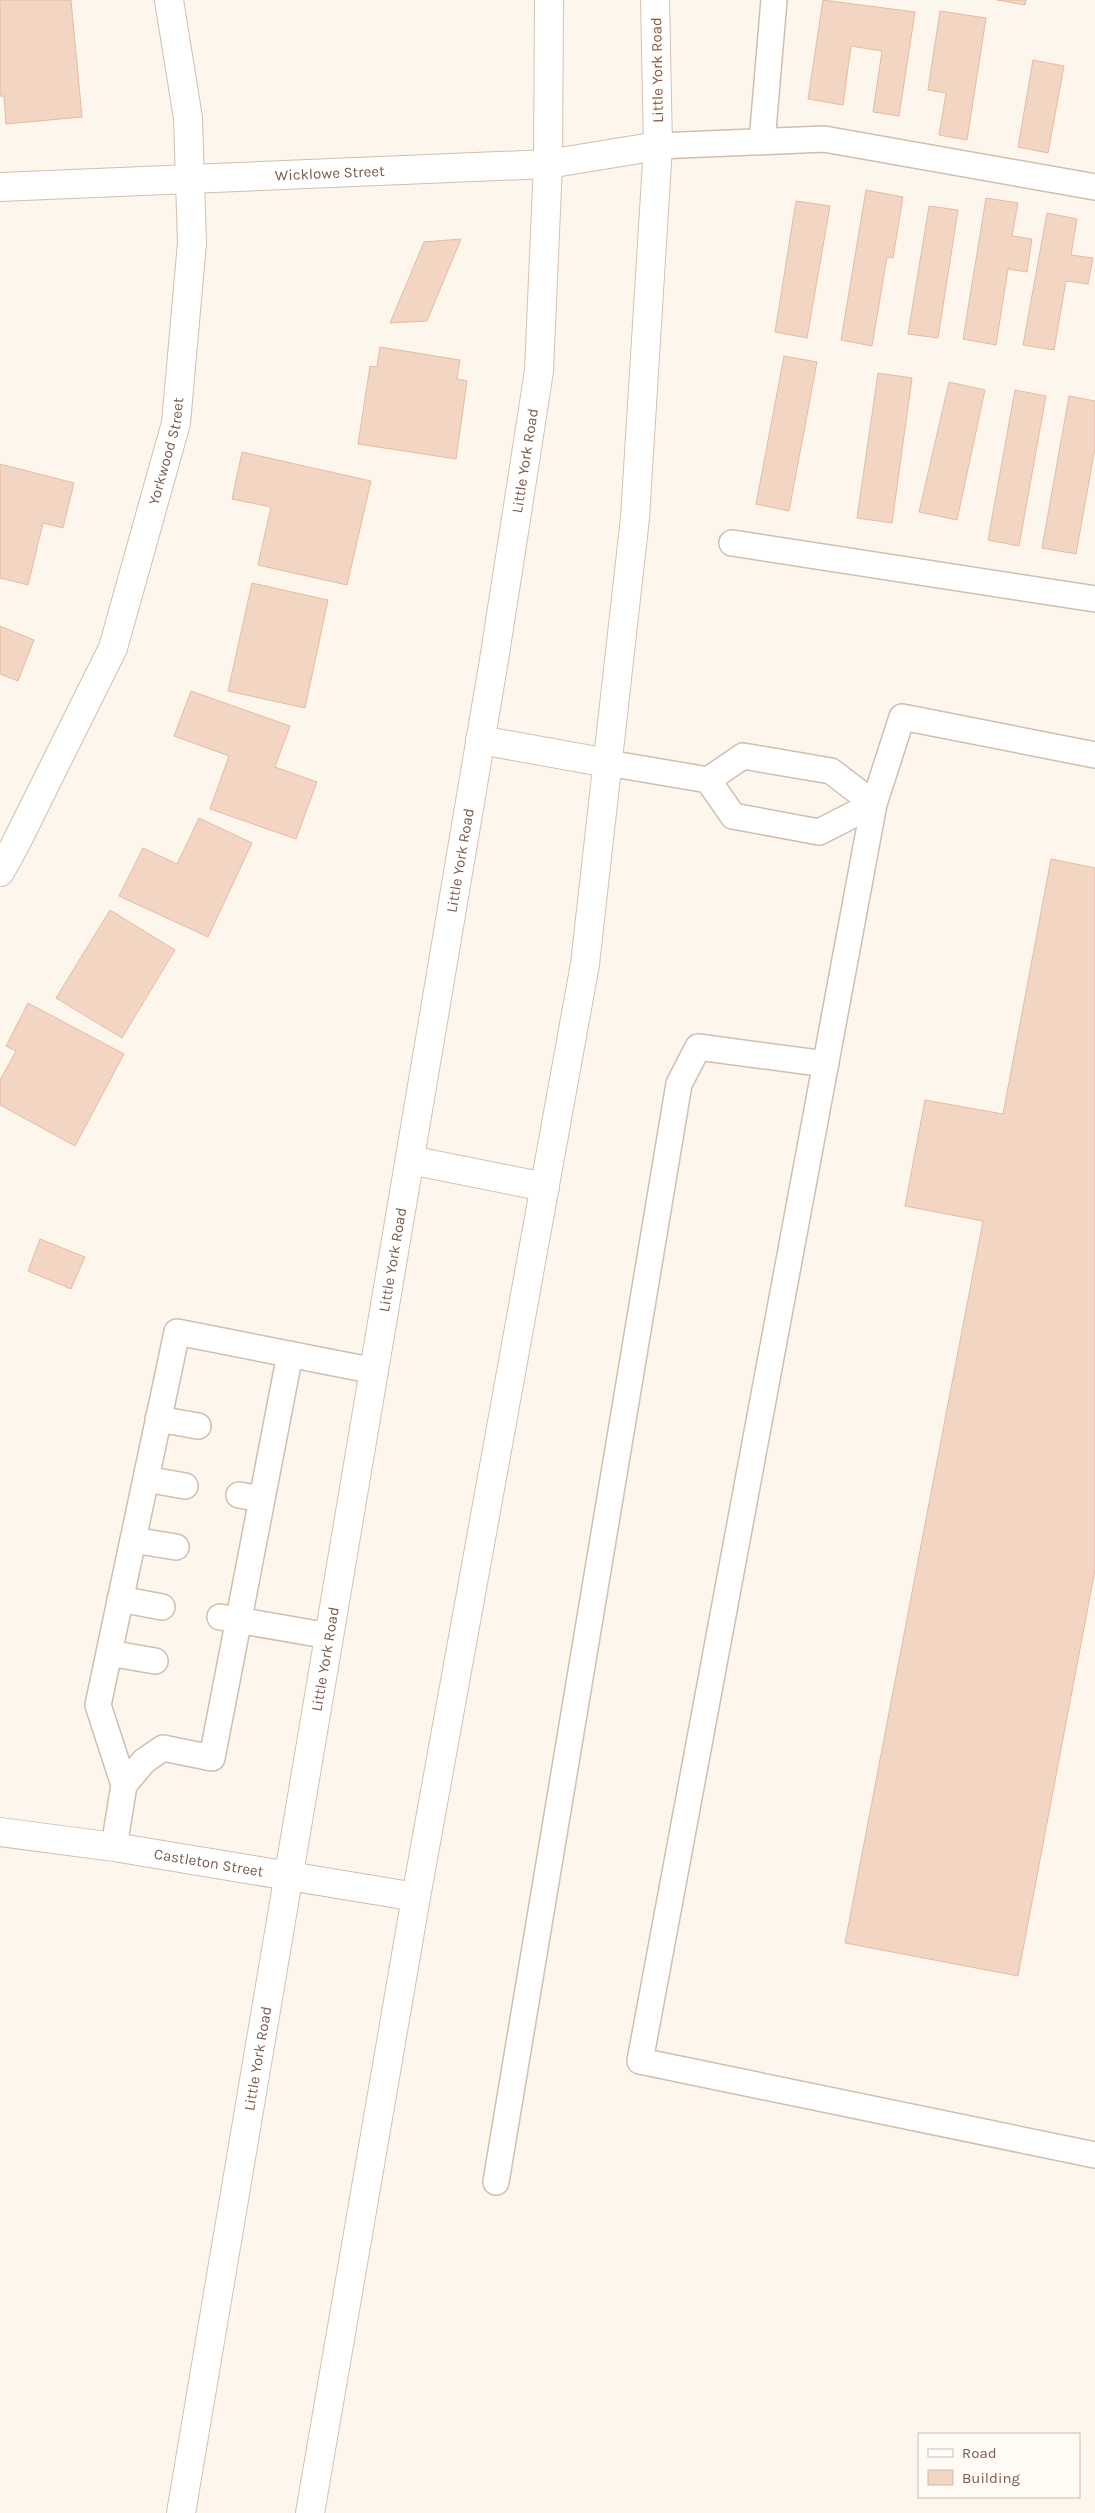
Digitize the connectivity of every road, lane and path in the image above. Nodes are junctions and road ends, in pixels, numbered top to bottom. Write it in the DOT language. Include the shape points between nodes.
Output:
graph roads {
  1 [pos="169,0"];
  2 [pos="550,0"];
  3 [pos="655,0"];
  4 [pos="774,0"];
  5 [pos="762,142"];
  6 [pos="658,146"];
  7 [pos="548,164"];
  8 [pos="190,181"];
  9 [pos="0,187"];
  10 [pos="1095,187"];
  11 [pos="732,543"];
  12 [pos="1095,599"];
  13 [pos="480,740"];
  14 [pos="1095,755"];
  15 [pos="608,763"];
  16 [pos="708,780"];
  17 [pos="874,804"];
  18 [pos="0,872"];
  19 [pos="826,1064"];
  20 [pos="410,1160"];
  21 [pos="545,1187"];
  22 [pos="290,1354"];
  23 [pos="374,1371"];
  24 [pos="158,1419"];
  25 [pos="198,1426"];
  26 [pos="146,1479"];
  27 [pos="185,1486"];
  28 [pos="133,1540"];
  29 [pos="176,1547"];
  30 [pos="120,1599"];
  31 [pos="162,1607"];
  32 [pos="229,1619"];
  33 [pos="329,1636"];
  34 [pos="109,1653"];
  35 [pos="155,1661"];
  36 [pos="124,1785"];
  37 [pos="0,1832"];
  38 [pos="114,1847"];
  39 [pos="289,1876"];
  40 [pos="416,1897"];
  41 [pos="1095,2155"];
  42 [pos="496,2182"];
  43 [pos="181,2513"];
  44 [pos="310,2513"];
  1 -- 8 [label="main road, Yorkwood Street" via="188,118"];
  2 -- 7 [label="main road, Little York Road"];
  3 -- 6 [label="main road, Little York Road"];
  4 -- 5 [label="lane"];
  5 -- 6 [label="lane"];
  5 -- 10 [label="lane" via="824,139"];
  6 -- 7 [label="main road, Wicklowe Street"];
  6 -- 15 [label="main road, Little York Road" via="635,518"];
  7 -- 8 [label="main road, Wicklowe Street"];
  7 -- 13 [label="main road, Little York Road" via="539,371"];
  8 -- 9 [label="main road, Wicklowe Street"];
  8 -- 18 [label="main road, Yorkwood Street" via="192,244 176,422 113,648"];
  11 -- 12 [label="lane"];
  13 -- 15 [label="main road"];
  13 -- 20 [label="main road, Little York Road"];
  14 -- 17 [label="lane" via="902,717"];
  15 -- 16 [label="lane"];
  15 -- 21 [label="main road, Little York Road" via="586,964"];
  16 -- 17 [label="lane" via="743,756 831,771"];
  16 -- 17 [label="lane" via="733,816 819,832"];
  17 -- 19 [label="lane"];
  19 -- 41 [label="lane" via="640,2061"];
  19 -- 42 [label="lane" via="698,1047 679,1084"];
  20 -- 21 [label="main road"];
  20 -- 23 [label="main road, Little York Road"];
  21 -- 40 [label="main road, Little York Road"];
  22 -- 23 [label="lane"];
  22 -- 24 [label="lane" via="177,1332"];
  22 -- 32 [label="lane" via="262,1438"];
  23 -- 33 [label="main road, Little York Road"];
  24 -- 25 [label="lane"];
  24 -- 26 [label="lane"];
  26 -- 27 [label="lane"];
  26 -- 28 [label="lane"];
  28 -- 29 [label="lane"];
  28 -- 30 [label="lane"];
  30 -- 31 [label="lane"];
  30 -- 34 [label="lane"];
  32 -- 33 [label="lane"];
  32 -- 36 [label="lane" via="218,1671 212,1758 163,1748 144,1761"];
  33 -- 39 [label="main road, Little York Road"];
  34 -- 35 [label="lane"];
  34 -- 36 [label="lane" via="98,1705"];
  36 -- 38 [label="lane"];
  37 -- 38 [label="main road, Castleton Street"];
  38 -- 39 [label="main road, Castleton Street"];
  39 -- 40 [label="main road, Castleton Street"];
  39 -- 43 [label="main road, Little York Road"];
  40 -- 44 [label="main road, Little York Road"];
}
